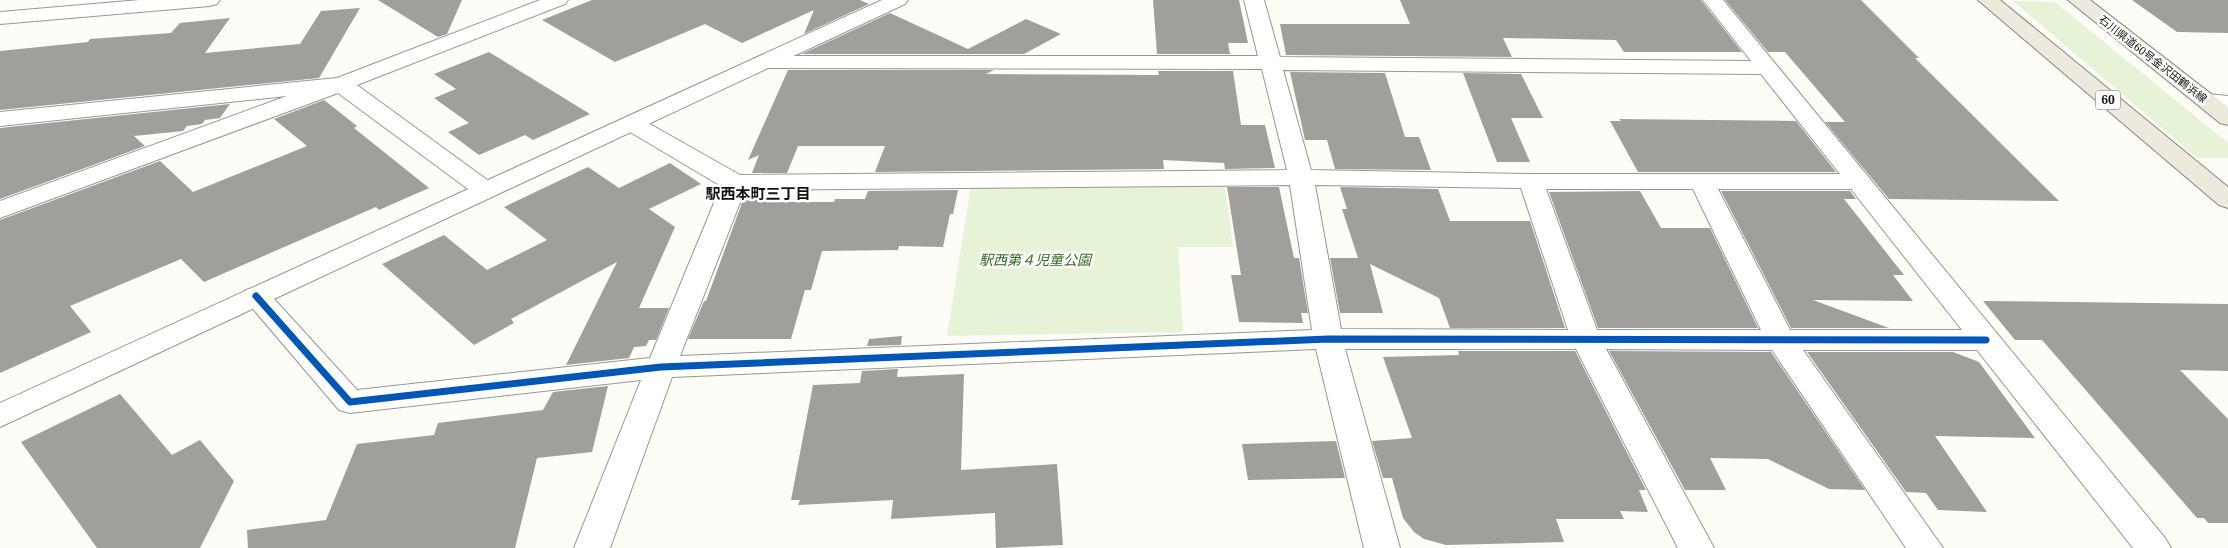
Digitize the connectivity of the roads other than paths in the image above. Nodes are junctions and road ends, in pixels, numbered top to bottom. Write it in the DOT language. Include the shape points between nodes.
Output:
graph roads {
  1 [pos="21,0"];
  2 [pos="210,0"];
  3 [pos="558,0"];
  4 [pos="898,0"];
  5 [pos="1254,0"];
  6 [pos="1713,0"];
  7 [pos="1988,0"];
  8 [pos="2078,0"];
  9 [pos="0,2"];
  10 [pos="0,18"];
  11 [pos="765,62"];
  12 [pos="1269,63"];
  13 [pos="1769,68"];
  14 [pos="341,84"];
  15 [pos="2217,102"];
  16 [pos="2228,118"];
  17 [pos="0,119"];
  18 [pos="633,124"];
  19 [pos="1301,177"];
  20 [pos="1701,180"];
  21 [pos="1530,181"];
  22 [pos="1859,182"];
  23 [pos="735,183"];
  24 [pos="485,190"];
  25 [pos="2228,200"];
  26 [pos="0,210"];
  27 [pos="256,296"];
  28 [pos="1585,338"];
  29 [pos="1328,339"];
  30 [pos="1780,339"];
  31 [pos="1986,340"];
  32 [pos="661,367"];
  33 [pos="0,416"];
  34 [pos="592,548"];
  35 [pos="1382,548"];
  36 [pos="1696,548"];
  37 [pos="1925,548"];
  38 [pos="2153,548"];
  1 -- 9 [label="street"];
  2 -- 10 [label="street"];
  3 -- 14 [label="street"];
  4 -- 11 [label="street"];
  5 -- 12 [label="street"];
  6 -- 13 [label="street"];
  7 -- 25 [label="main road, 60"];
  8 -- 15 [label="main road, 石川県道60号金沢田鶴浜線"];
  11 -- 12 [label="street"];
  11 -- 18 [label="street"];
  12 -- 13 [label="street"];
  12 -- 19 [label="street"];
  13 -- 22 [label="street"];
  14 -- 17 [label="street"];
  14 -- 24 [label="street"];
  14 -- 26 [label="street"];
  15 -- 16 [label="main road, 石川県道60号金沢田鶴浜線"];
  18 -- 23 [label="street"];
  18 -- 24 [label="street"];
  19 -- 21 [label="street"];
  19 -- 23 [label="street"];
  19 -- 29 [label="street"];
  20 -- 21 [label="street"];
  20 -- 22 [label="street"];
  20 -- 30 [label="street"];
  21 -- 28 [label="street"];
  22 -- 31 [label="street"];
  23 -- 32 [label="street"];
  24 -- 27 [label="street"];
  27 -- 32 [label="street" via="350,402"];
  27 -- 33 [label="street"];
  28 -- 29 [label="street"];
  28 -- 30 [label="street"];
  28 -- 36 [label="street"];
  29 -- 32 [label="street"];
  29 -- 35 [label="street"];
  30 -- 31 [label="street"];
  30 -- 37 [label="street"];
  31 -- 38 [label="street"];
  32 -- 34 [label="street"];
}
